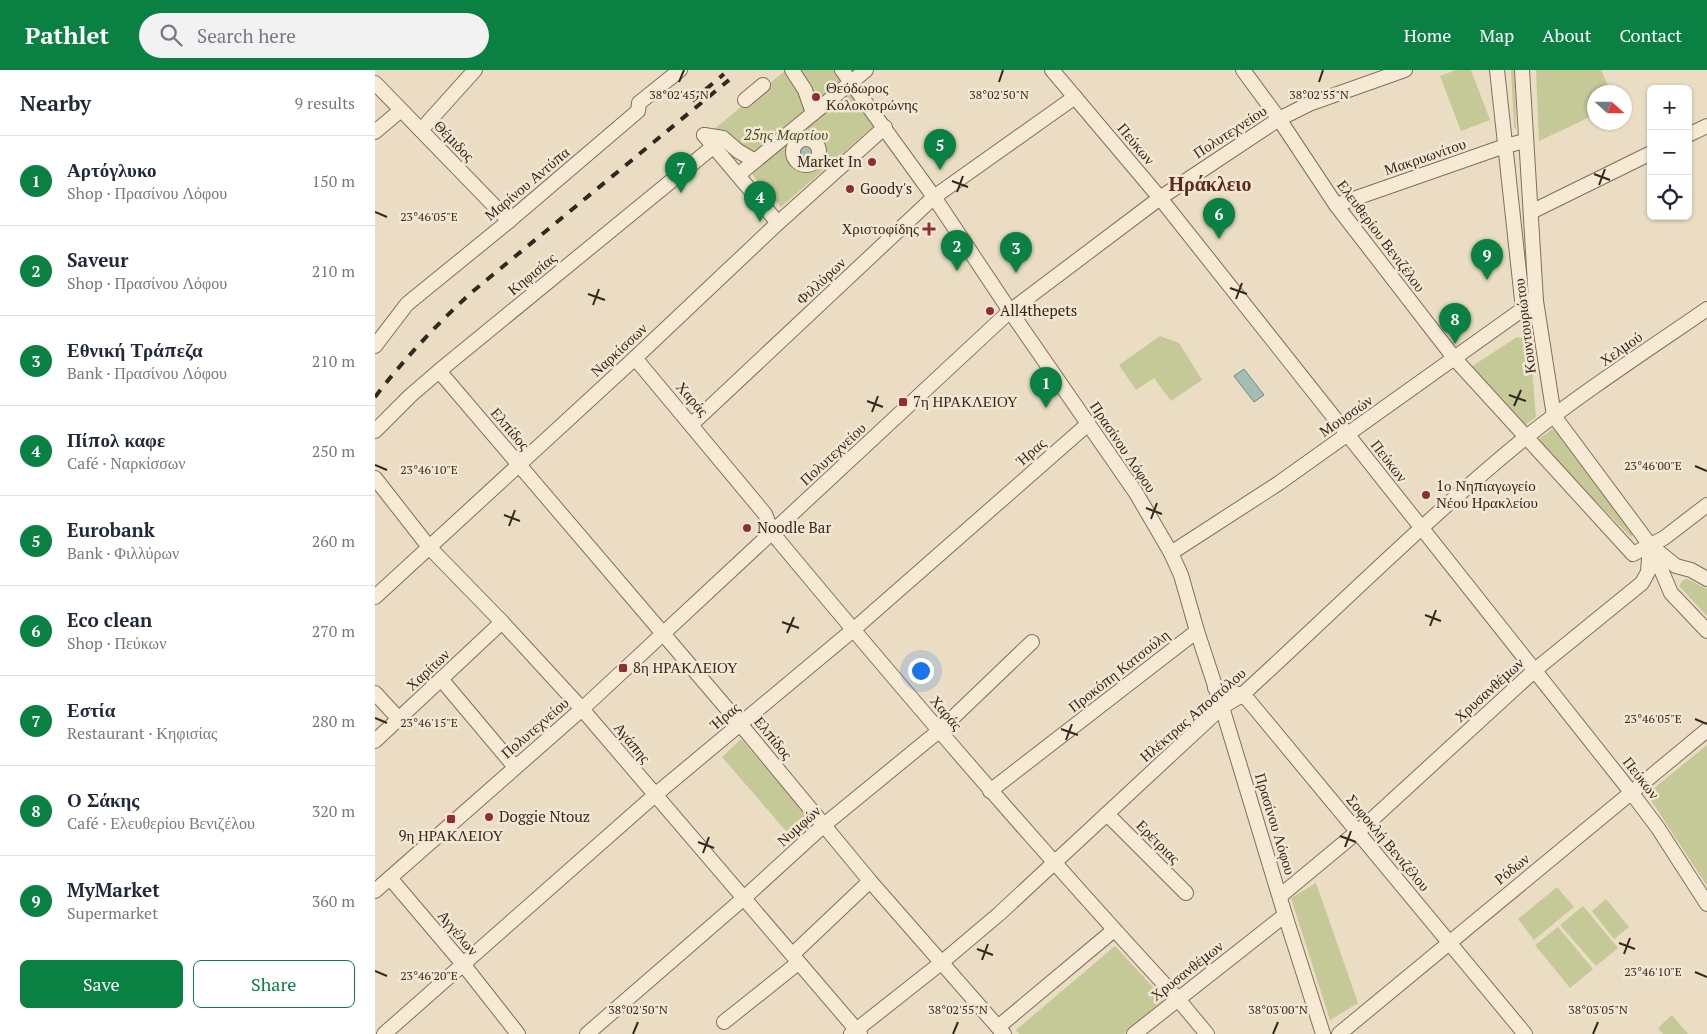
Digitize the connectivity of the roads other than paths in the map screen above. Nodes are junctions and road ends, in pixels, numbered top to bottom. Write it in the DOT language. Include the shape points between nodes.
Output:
graph roads {
  1 [pos="475,70"];
  2 [pos="792,70"];
  3 [pos="843,70"];
  4 [pos="866,70"];
  5 [pos="1052,70"];
  6 [pos="1243,70"];
  7 [pos="1497,70"];
  8 [pos="1522,70"];
  9 [pos="683,72"];
  10 [pos="1395,72"];
  11 [pos="851,82"];
  12 [pos="375,83"];
  13 [pos="763,85"];
  14 [pos="1075,97"];
  15 [pos="745,100"];
  16 [pos="401,110"];
  17 [pos="813,113"];
  18 [pos="1279,119"];
  19 [pos="715,125"];
  20 [pos="1707,126"];
  21 [pos="885,127"];
  22 [pos="421,130"];
  23 [pos="375,132"];
  24 [pos="1692,133"];
  25 [pos="705,135"];
  26 [pos="794,137"];
  27 [pos="1525,141"];
  28 [pos="714,146"];
  29 [pos="1505,146"];
  30 [pos="1647,155"];
  31 [pos="755,161"];
  32 [pos="738,175"];
  33 [pos="827,177"];
  34 [pos="934,197"];
  35 [pos="1160,198"];
  36 [pos="1336,205"];
  37 [pos="1531,212"];
  38 [pos="509,221"];
  39 [pos="777,223"];
  40 [pos="1536,301"];
  41 [pos="1523,309"];
  42 [pos="1707,309"];
  43 [pos="1010,311"];
  44 [pos="375,346"];
  45 [pos="635,358"];
  46 [pos="1455,359"];
  47 [pos="439,371"];
  48 [pos="1554,416"];
  49 [pos="691,424"];
  50 [pos="1088,424"];
  51 [pos="375,431"];
  52 [pos="1347,434"];
  53 [pos="1526,438"];
  54 [pos="519,464"];
  55 [pos="375,478"];
  56 [pos="1707,505"];
  57 [pos="1421,528"];
  58 [pos="773,532"];
  59 [pos="1651,545"];
  60 [pos="429,547"];
  61 [pos="1171,553"];
  62 [pos="1707,579"];
  63 [pos="375,597"];
  64 [pos="502,622"];
  65 [pos="853,630"];
  66 [pos="1197,631"];
  67 [pos="1707,631"];
  68 [pos="663,634"];
  69 [pos="1032,642"];
  70 [pos="1535,670"];
  71 [pos="441,679"];
  72 [pos="1215,688"];
  73 [pos="375,693"];
  74 [pos="1242,695"];
  75 [pos="1222,707"];
  76 [pos="582,709"];
  77 [pos="399,719"];
  78 [pos="741,725"];
  79 [pos="940,730"];
  80 [pos="1707,730"];
  81 [pos="375,742"];
  82 [pos="515,767"];
  83 [pos="991,791"];
  84 [pos="1631,792"];
  85 [pos="655,795"];
  86 [pos="1107,814"];
  87 [pos="824,825"];
  88 [pos="1357,832"];
  89 [pos="1055,863"];
  90 [pos="390,878"];
  91 [pos="870,881"];
  92 [pos="375,891"];
  93 [pos="1186,892"];
  94 [pos="1280,896"];
  95 [pos="744,898"];
  96 [pos="1707,904"];
  97 [pos="1285,915"];
  98 [pos="1114,930"];
  99 [pos="1450,942"];
  100 [pos="795,958"];
  101 [pos="941,963"];
  102 [pos="463,964"];
  103 [pos="1177,998"];
  104 [pos="724,1022"];
  105 [pos="1001,1030"];
  106 [pos="856,1032"];
  107 [pos="384,1034"];
  108 [pos="518,1034"];
  109 [pos="587,1034"];
  110 [pos="1134,1034"];
  111 [pos="1207,1034"];
  112 [pos="1323,1034"];
  113 [pos="1339,1034"];
  114 [pos="1525,1034"];
  1 -- 22 [label="street"];
  2 -- 17 [label="street" via="805,90"];
  3 -- 11 [label="street, Πρασίνου Λόφου"];
  4 -- 11 [label="street"];
  5 -- 14 [label="street, Πεύκων"];
  6 -- 18 [label="street, Ελευθερίου Βενιζέλου"];
  7 -- 29 [label="street, Κουντουριώτου"];
  8 -- 27 [label="street, Κουντουριώτου"];
  9 -- 38 [label="street, Μαρίνου Αντύπα" via="639,103 638,111"];
  10 -- 18 [label="street, Πολυτεχνείου" via="1309,104"];
  11 -- 17 [label="street"];
  11 -- 21 [label="street, Πρασίνου Λόφου"];
  12 -- 16 [label="street, Θέμιδος"];
  13 -- 15 [label="street"];
  14 -- 34 [label="street, Φιλλύρων"];
  14 -- 35 [label="street, Πεύκων"];
  16 -- 22 [label="street, Θέμιδος"];
  16 -- 23 [label="street"];
  17 -- 26 [label="street"];
  18 -- 35 [label="street, Πολυτεχνείου"];
  18 -- 36 [label="street, Ελευθερίου Βενιζέλου"];
  19 -- 25 [label="street"];
  20 -- 24 [label="street"];
  21 -- 33 [label="street, Ναρκίσσων"];
  21 -- 34 [label="street, Πρασίνου Λόφου"];
  22 -- 38 [label="street, Θέμιδος"];
  25 -- 28 [label="street"];
  25 -- 31 [label="street" via="723,138"];
  26 -- 31 [label="street"];
  26 -- 33 [label="street" via="817,145 818,158 814,162"];
  27 -- 29 [label="street, Μακρυωνίτου"];
  27 -- 37 [label="street, Κουντουριώτου"];
  28 -- 32 [label="street"];
  28 -- 47 [label="street, Κηφισίας"];
  29 -- 36 [label="street, Μακρυωνίτου"];
  29 -- 41 [label="street, Κουντουριώτου"];
  30 -- 37 [label="street"];
  31 -- 32 [label="street"];
  32 -- 39 [label="street"];
  33 -- 39 [label="street, Ναρκίσσων"];
  34 -- 43 [label="street, Πρασίνου Λόφου"];
  34 -- 49 [label="street, Φιλλύρων"];
  35 -- 43 [label="street, Πολυτεχνείου"];
  35 -- 52 [label="street, Πεύκων"];
  36 -- 46 [label="street, Ελευθερίου Βενιζέλου"];
  37 -- 40 [label="street, Κουντουριώτου"];
  38 -- 44 [label="street, Μαρίνου Αντύπα" via="407,304"];
  39 -- 45 [label="street, Ναρκίσσων"];
  40 -- 41 [label="street, Μουσσών"];
  40 -- 48 [label="street, Κουντουριώτου"];
  41 -- 46 [label="street, Μουσσών"];
  42 -- 48 [label="street, Χελμού"];
  43 -- 50 [label="street, Πρασίνου Λόφου"];
  43 -- 58 [label="street, Πολυτεχνείου"];
  45 -- 49 [label="street, Χαράς"];
  45 -- 54 [label="street, Ναρκίσσων"];
  46 -- 52 [label="street, Μουσσών"];
  46 -- 53 [label="street, Ελευθερίου Βενιζέλου"];
  47 -- 51 [label="street, Κηφισίας"];
  47 -- 54 [label="street, Ελπίδος"];
  48 -- 53 [label="street, Ηλέκτρας Αποστόλου"];
  48 -- 59 [label="street, Κουντουριώτου"];
  49 -- 58 [label="street, Χαράς" via="765,514"];
  50 -- 61 [label="street, Πρασίνου Λόφου" via="1136,493"];
  50 -- 65 [label="street, Ήρας"];
  52 -- 57 [label="street, Πεύκων"];
  52 -- 61 [label="street, Μουσσών" via="1279,483"];
  53 -- 57 [label="street, Ηλέκτρας Αποστόλου"];
  53 -- 59 [label="street, Ελευθερίου Βενιζέλου" via="1633,554"];
  54 -- 60 [label="street, Ναρκίσσων"];
  54 -- 68 [label="street, Ελπίδος"];
  55 -- 60 [label="street, Αγάπης"];
  56 -- 59 [label="street"];
  57 -- 70 [label="street, Πεύκων"];
  57 -- 74 [label="street, Ηλέκτρας Αποστόλου"];
  58 -- 65 [label="street, Χαράς"];
  58 -- 68 [label="street, Πολυτεχνείου"];
  59 -- 62 [label="street" via="1677,566"];
  59 -- 67 [label="street" via="1671,593"];
  59 -- 70 [label="street, Χρυσανθέμων" via="1648,572 1642,584"];
  60 -- 63 [label="street, Ναρκίσσων"];
  60 -- 64 [label="street, Αγάπης"];
  61 -- 66 [label="street, Πρασίνου Λόφου" via="1181,575"];
  64 -- 71 [label="street, Χαρίτων"];
  64 -- 76 [label="street, Αγάπης"];
  65 -- 78 [label="street, Ήρας"];
  65 -- 79 [label="street, Χαράς"];
  66 -- 72 [label="street, Πρασίνου Λόφου"];
  66 -- 83 [label="street, Προκόπη Κατσούλη"];
  68 -- 76 [label="street, Πολυτεχνείου"];
  68 -- 78 [label="street, Ελπίδος"];
  69 -- 79 [label="street, Νυμφών"];
  70 -- 84 [label="street, Πεύκων"];
  70 -- 88 [label="street, Χρυσανθέμων"];
  71 -- 77 [label="street, Χαρίτων"];
  71 -- 82 [label="street"];
  72 -- 74 [label="street"];
  72 -- 75 [label="street, Πρασίνου Λόφου"];
  73 -- 77 [label="street"];
  74 -- 75 [label="street, Ηλέκτρας Αποστόλου"];
  74 -- 88 [label="street, Σοφοκλή Βενιζέλου"];
  75 -- 86 [label="street, Ηλέκτρας Αποστόλου"];
  75 -- 94 [label="street, Πρασίνου Λόφου"];
  76 -- 82 [label="street, Πολυτεχνείου"];
  76 -- 85 [label="street, Αγάπης"];
  77 -- 81 [label="street, Χαρίτων"];
  78 -- 85 [label="street, Ήρας"];
  78 -- 87 [label="street, Ελπίδος"];
  79 -- 83 [label="street, Χαράς"];
  79 -- 87 [label="street, Νυμφών"];
  80 -- 84 [label="street, Ρόδων"];
  82 -- 90 [label="street, Πολυτεχνείου"];
  83 -- 89 [label="street, Χαράς"];
  84 -- 96 [label="street, Πεύκων"];
  84 -- 99 [label="street, Ρόδων"];
  85 -- 95 [label="street, Αγάπης"];
  85 -- 102 [label="street, Ήρας"];
  86 -- 89 [label="street, Ηλέκτρας Αποστόλου"];
  86 -- 93 [label="street, Ερέτριας"];
  87 -- 91 [label="street, Ελπίδος"];
  87 -- 95 [label="street, Νυμφών"];
  88 -- 94 [label="street, Χρυσανθέμων"];
  88 -- 99 [label="street, Σοφοκλή Βενιζέλου"];
  89 -- 98 [label="street, Χαράς"];
  89 -- 101 [label="street, Ηλέκτρας Αποστόλου"];
  90 -- 92 [label="street, Πολυτεχνείου"];
  90 -- 102 [label="street, Αγγέλων"];
  91 -- 100 [label="street"];
  91 -- 101 [label="street, Ελπίδος"];
  94 -- 97 [label="street, Πρασίνου Λόφου"];
  95 -- 100 [label="street, Αγάπης"];
  95 -- 109 [label="street, Νυμφών"];
  97 -- 103 [label="street, Χρυσανθέμων"];
  97 -- 112 [label="street, Πρασίνου Λόφου"];
  98 -- 103 [label="street, Χαράς"];
  98 -- 105 [label="street"];
  99 -- 113 [label="street, Ρόδων"];
  99 -- 114 [label="street, Σοφοκλή Βενιζέλου"];
  100 -- 104 [label="street"];
  100 -- 106 [label="street, Αγάπης"];
  101 -- 105 [label="street, Ελπίδος"];
  101 -- 106 [label="street, Ηλέκτρας Αποστόλου"];
  102 -- 107 [label="street, Ήρας"];
  102 -- 108 [label="street, Αγγέλων"];
  103 -- 110 [label="street, Χρυσανθέμων"];
  103 -- 111 [label="street, Χαράς"];
}
